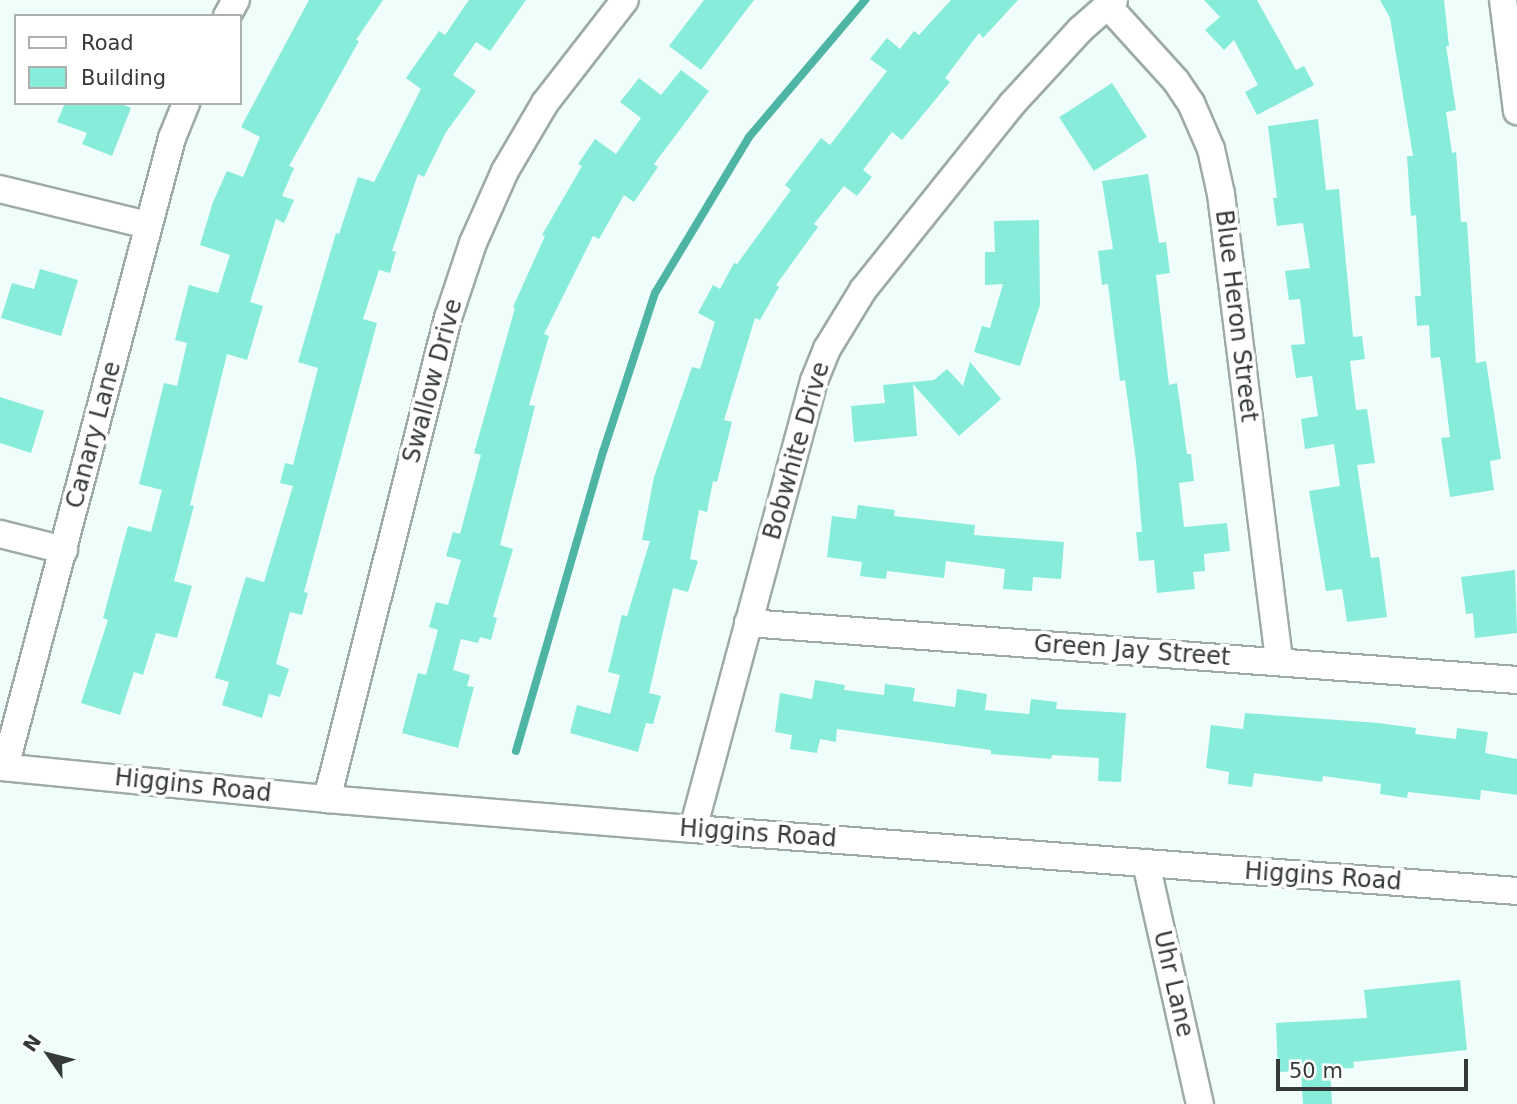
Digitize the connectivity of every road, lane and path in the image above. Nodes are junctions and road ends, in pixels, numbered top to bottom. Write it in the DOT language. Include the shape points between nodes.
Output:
graph roads {
  1 [pos="625,0"];
  2 [pos="1503,0"];
  3 [pos="1111,3"];
  4 [pos="185,105"];
  5 [pos="1517,111"];
  6 [pos="0,190"];
  7 [pos="148,225"];
  8 [pos="0,534"];
  9 [pos="64,550"];
  10 [pos="748,623"];
  11 [pos="1279,661"];
  12 [pos="1517,680"];
  13 [pos="2,767"];
  14 [pos="327,799"];
  15 [pos="692,830"];
  16 [pos="1146,863"];
  17 [pos="1517,891"];
  18 [pos="1200,1104"];
  1 -- 14 [label="street, Swallow Drive" via="545,103 473,243 448,318"];
  2 -- 5 [label="street"];
  3 -- 10 [label="street, Bobwhite Drive" via="1012,104 844,319 814,381"];
  3 -- 11 [label="street, Blue Heron Street" via="1177,81 1211,149 1221,194"];
  4 -- 7 [label="street, Canary Lane"];
  6 -- 7 [label="street"];
  7 -- 9 [label="street, Canary Lane"];
  8 -- 9 [label="street"];
  9 -- 13 [label="street, Canary Lane"];
  10 -- 11 [label="street, Green Jay Street"];
  10 -- 15 [label="street, Bobwhite Drive"];
  11 -- 12 [label="street, Green Jay Street"];
  13 -- 14 [label="street, Higgins Road"];
  14 -- 15 [label="street, Higgins Road"];
  15 -- 16 [label="street, Higgins Road"];
  16 -- 17 [label="street, Higgins Road"];
  16 -- 18 [label="street, Uhr Lane"];
}
